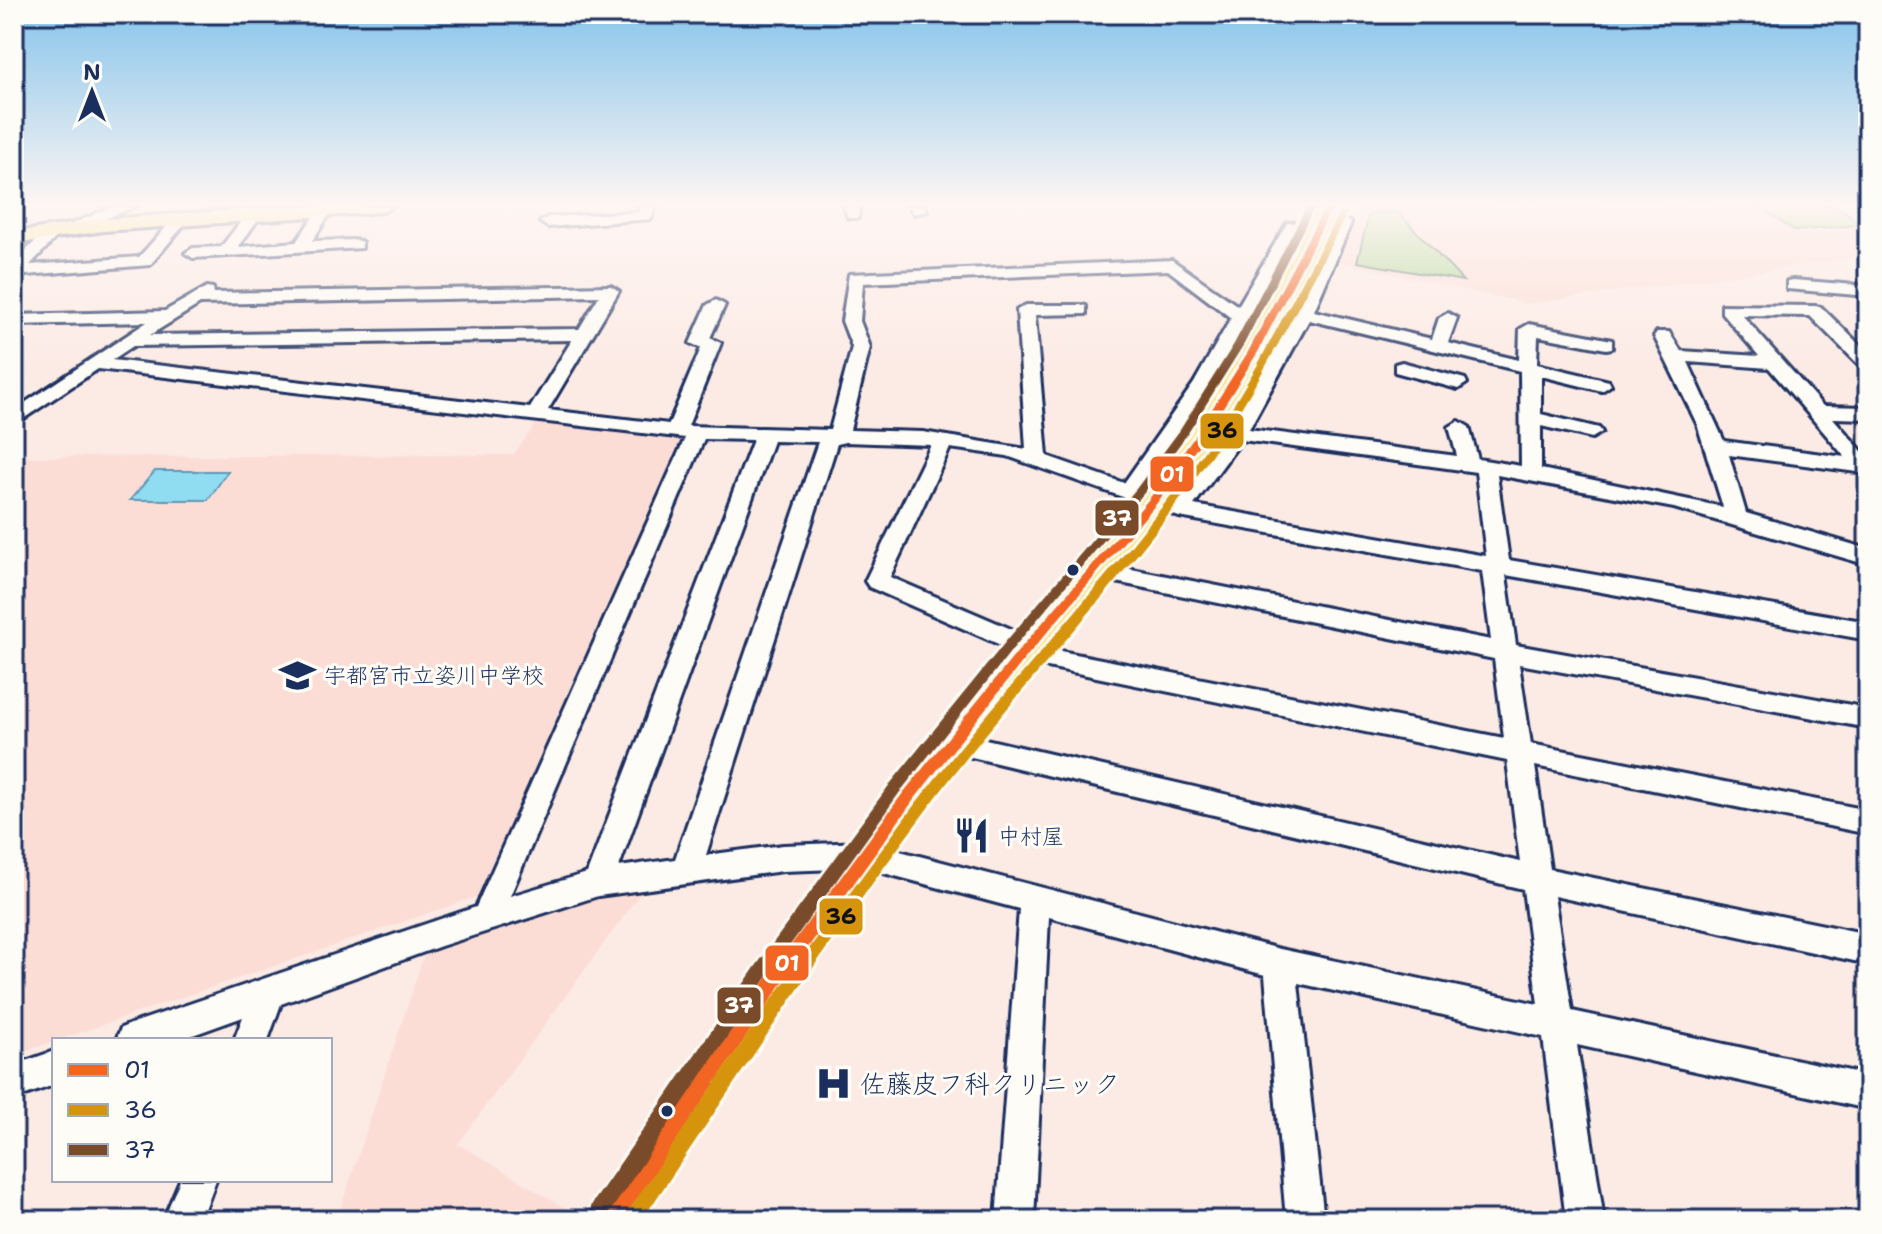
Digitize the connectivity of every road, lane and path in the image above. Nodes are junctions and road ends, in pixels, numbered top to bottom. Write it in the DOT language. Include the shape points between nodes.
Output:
graph roads {
  1 [pos="23,264"];
  2 [pos="121,264"];
  3 [pos="1271,264"];
  4 [pos="1304,264"];
  5 [pos="1326,264"];
  6 [pos="223,283"];
  7 [pos="1793,285"];
  8 [pos="1868,291"];
  9 [pos="193,299"];
  10 [pos="716,305"];
  11 [pos="1080,310"];
  12 [pos="1304,314"];
  13 [pos="168,316"];
  14 [pos="1241,317"];
  15 [pos="1448,318"];
  16 [pos="14,320"];
  17 [pos="585,334"];
  18 [pos="1663,336"];
  19 [pos="132,341"];
  20 [pos="1606,344"];
  21 [pos="1435,345"];
  22 [pos="1675,356"];
  23 [pos="1868,362"];
  24 [pos="94,363"];
  25 [pos="1774,363"];
  26 [pos="1402,368"];
  27 [pos="1530,370"];
  28 [pos="1425,374"];
  29 [pos="1458,383"];
  30 [pos="1602,385"];
  31 [pos="44,399"];
  32 [pos="14,400"];
  33 [pos="1817,412"];
  34 [pos="1868,413"];
  35 [pos="536,414"];
  36 [pos="1531,418"];
  37 [pos="14,419"];
  38 [pos="1459,427"];
  39 [pos="686,432"];
  40 [pos="1592,432"];
  41 [pos="1237,433"];
  42 [pos="764,437"];
  43 [pos="834,438"];
  44 [pos="943,441"];
  45 [pos="1719,447"];
  46 [pos="1037,460"];
  47 [pos="1478,467"];
  48 [pos="1866,468"];
  49 [pos="1531,474"];
  50 [pos="1153,501"];
  51 [pos="1736,517"];
  52 [pos="1868,557"];
  53 [pos="1496,567"];
  54 [pos="1096,570"];
  55 [pos="1868,631"];
  56 [pos="1026,650"];
  57 [pos="1505,652"];
  58 [pos="1868,718"];
  59 [pos="951,742"];
  60 [pos="1519,753"];
  61 [pos="1868,822"];
  62 [pos="865,855"];
  63 [pos="686,871"];
  64 [pos="1536,879"];
  65 [pos="598,883"];
  66 [pos="1035,900"];
  67 [pos="486,918"];
  68 [pos="1868,949"];
  69 [pos="1280,964"];
  70 [pos="269,992"];
  71 [pos="1557,1024"];
  72 [pos="139,1038"];
  73 [pos="252,1038"];
  74 [pos="52,1069"];
  75 [pos="15,1083"];
  76 [pos="1868,1092"];
  77 [pos="197,1182"];
  78 [pos="182,1220"];
  79 [pos="612,1220"];
  80 [pos="1015,1220"];
  81 [pos="1305,1220"];
  82 [pos="1585,1220"];
  1 -- 2 [label="street" via="15,271"];
  3 -- 14 [label="street"];
  4 -- 50 [label="main road, bridge" via="1253,352"];
  5 -- 12 [label="street"];
  6 -- 9 [label="street"];
  7 -- 8 [label="street"];
  9 -- 13 [label="street"];
  9 -- 17 [label="street" via="611,291"];
  10 -- 39 [label="street" via="699,343 712,343"];
  11 -- 46 [label="street" via="1026,310"];
  12 -- 21 [label="street"];
  12 -- 41 [label="street"];
  13 -- 16 [label="street"];
  13 -- 19 [label="street"];
  14 -- 43 [label="street" via="1172,265 855,278 851,321 861,347"];
  14 -- 50 [label="street" via="1180,419"];
  15 -- 21 [label="street"];
  17 -- 19 [label="street"];
  17 -- 35 [label="street"];
  18 -- 22 [label="street"];
  19 -- 24 [label="street"];
  20 -- 27 [label="street" via="1529,329"];
  21 -- 27 [label="street"];
  21 -- 28 [label="street"];
  22 -- 25 [label="street"];
  22 -- 45 [label="street"];
  23 -- 25 [label="street" via="1815,311 1728,309"];
  24 -- 31 [label="street"];
  24 -- 35 [label="street"];
  25 -- 33 [label="street"];
  26 -- 28 [label="street"];
  27 -- 30 [label="street"];
  27 -- 36 [label="street"];
  28 -- 29 [label="street"];
  31 -- 32 [label="street"];
  31 -- 37 [label="street"];
  33 -- 34 [label="street"];
  33 -- 48 [label="street"];
  35 -- 39 [label="street"];
  36 -- 40 [label="street"];
  36 -- 49 [label="street"];
  38 -- 47 [label="street"];
  39 -- 42 [label="street"];
  39 -- 67 [label="street"];
  41 -- 47 [label="street"];
  41 -- 50 [label="street"];
  42 -- 43 [label="street"];
  42 -- 65 [label="street"];
  43 -- 44 [label="street"];
  43 -- 63 [label="street"];
  44 -- 46 [label="street" via="1010,450"];
  44 -- 56 [label="street" via="877,581"];
  45 -- 48 [label="street"];
  45 -- 51 [label="street"];
  46 -- 50 [label="street"];
  47 -- 49 [label="street"];
  47 -- 53 [label="street"];
  49 -- 51 [label="street"];
  50 -- 53 [label="street"];
  50 -- 54 [label="main road"];
  51 -- 52 [label="street"];
  53 -- 55 [label="street"];
  53 -- 57 [label="street"];
  54 -- 56 [label="main road"];
  54 -- 57 [label="street"];
  56 -- 59 [label="main road"];
  56 -- 60 [label="street"];
  57 -- 58 [label="street"];
  57 -- 60 [label="street"];
  59 -- 62 [label="main road"];
  59 -- 64 [label="street"];
  60 -- 61 [label="street"];
  60 -- 64 [label="street"];
  62 -- 63 [label="street" via="783,858"];
  62 -- 66 [label="street"];
  62 -- 79 [label="main road"];
  63 -- 65 [label="street"];
  64 -- 68 [label="street"];
  64 -- 71 [label="street"];
  65 -- 67 [label="street"];
  66 -- 69 [label="street"];
  66 -- 80 [label="street"];
  67 -- 70 [label="street"];
  69 -- 71 [label="street"];
  69 -- 81 [label="street"];
  70 -- 72 [label="street"];
  70 -- 73 [label="street"];
  71 -- 76 [label="street"];
  71 -- 82 [label="street"];
  74 -- 75 [label="street"];
  77 -- 78 [label="street"];
}
